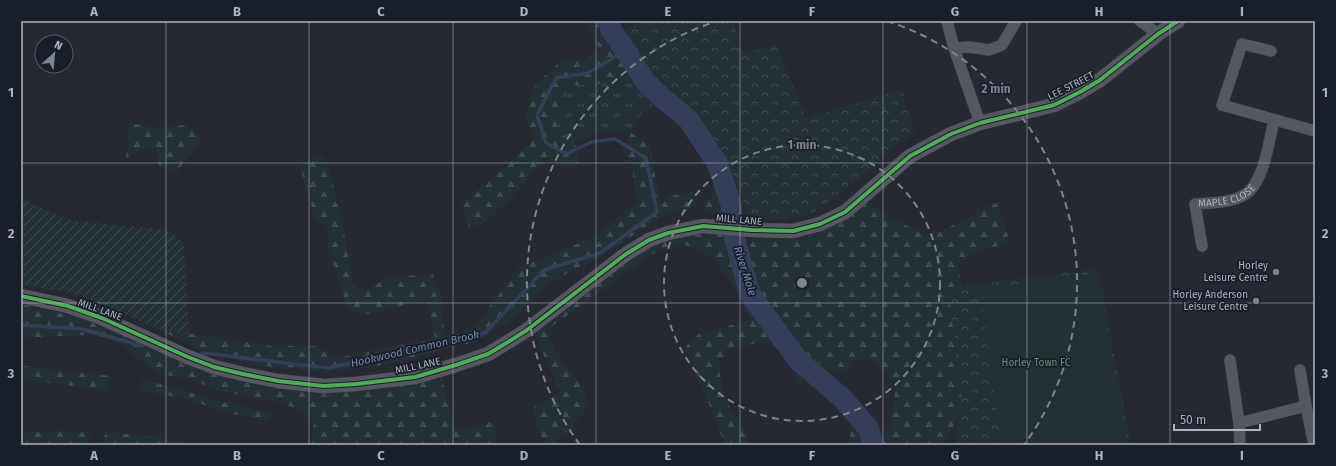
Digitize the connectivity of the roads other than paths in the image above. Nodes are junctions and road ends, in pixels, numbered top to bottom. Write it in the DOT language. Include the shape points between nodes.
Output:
graph roads {
  1 [pos="947,21"];
  2 [pos="1016,21"];
  3 [pos="1140,21"];
  4 [pos="1178,21"];
  5 [pos="1158,34"];
  6 [pos="954,48"];
  7 [pos="1271,51"];
  8 [pos="1274,120"];
  9 [pos="980,123"];
  10 [pos="1315,131"];
  11 [pos="793,231"];
  12 [pos="1202,246"];
  13 [pos="21,296"];
  14 [pos="1230,360"];
  15 [pos="1300,370"];
  16 [pos="1306,406"];
  17 [pos="1239,424"];
  18 [pos="1240,445"];
  19 [pos="1314,445"];
  1 -- 6 [label="street"];
  2 -- 6 [label="street" via="1002,45 989,50"];
  3 -- 5 [label="street"];
  4 -- 5 [label="street, LEE STREET"];
  5 -- 9 [label="street, LEE STREET" via="1106,76 1073,96 1054,105"];
  6 -- 9 [label="street"];
  7 -- 8 [label="street" via="1242,44 1222,105"];
  8 -- 10 [label="street"];
  8 -- 12 [label="street, MAPLE CLOSE" via="1262,171 1254,187 1243,196 1234,199 1195,204"];
  9 -- 11 [label="street, LEE STREET" via="951,134 910,156 845,212 820,224"];
  11 -- 13 [label="street, MILL LANE" via="703,226 668,233 649,240 626,254 527,330 488,354 415,377 356,384 324,386 278,381 214,367 102,318 68,306"];
  14 -- 17 [label="street"];
  15 -- 16 [label="street"];
  16 -- 17 [label="street"];
  16 -- 19 [label="street"];
  17 -- 18 [label="street"];
}
